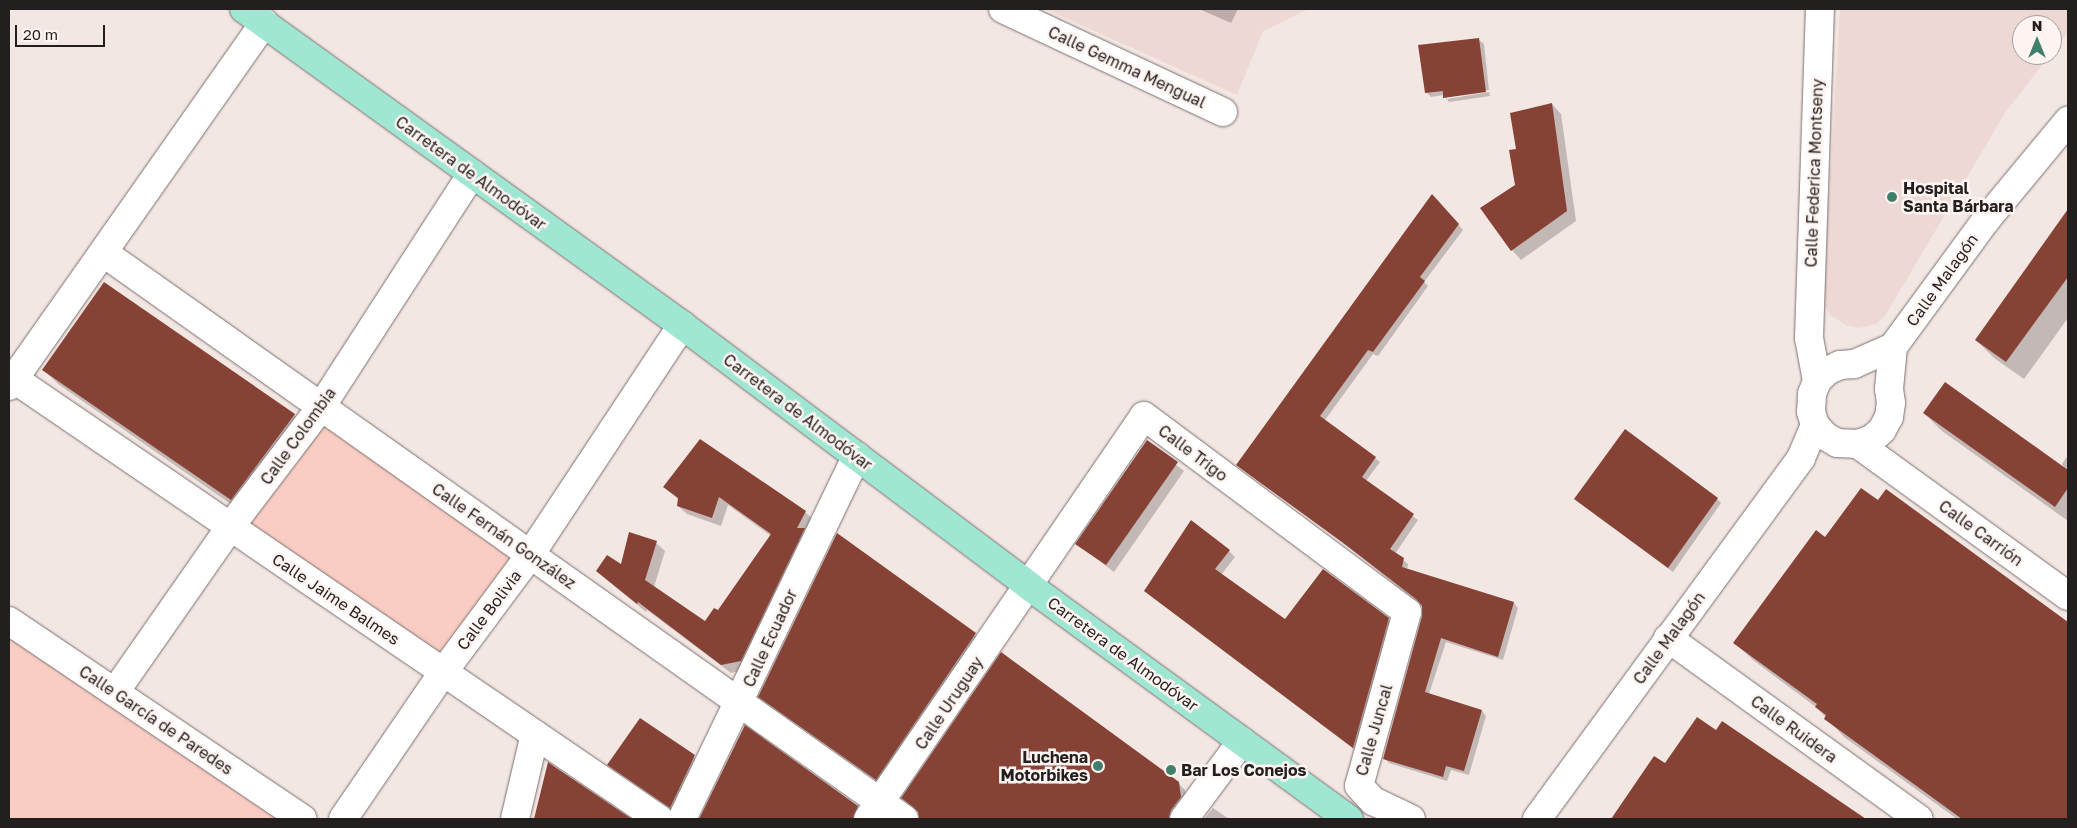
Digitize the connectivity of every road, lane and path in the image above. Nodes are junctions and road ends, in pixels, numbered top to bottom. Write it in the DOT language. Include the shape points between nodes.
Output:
graph roads {
  1 [pos="1004,9"];
  2 [pos="1820,9"];
  3 [pos="254,16"];
  4 [pos="1223,112"];
  5 [pos="2068,121"];
  6 [pos="472,174"];
  7 [pos="104,253"];
  8 [pos="682,324"];
  9 [pos="1809,338"];
  10 [pos="1893,348"];
  11 [pos="1847,365"];
  12 [pos="1817,381"];
  13 [pos="11,382"];
  14 [pos="1888,389"];
  15 [pos="321,407"];
  16 [pos="1816,425"];
  17 [pos="1882,430"];
  18 [pos="1848,443"];
  19 [pos="857,456"];
  20 [pos="1801,458"];
  21 [pos="1894,471"];
  22 [pos="230,527"];
  23 [pos="530,555"];
  24 [pos="1029,586"];
  25 [pos="2067,592"];
  26 [pos="1407,612"];
  27 [pos="9,621"];
  28 [pos="1668,638"];
  29 [pos="444,671"];
  30 [pos="114,692"];
  31 [pos="740,703"];
  32 [pos="535,734"];
  33 [pos="1242,741"];
  34 [pos="874,811"];
  35 [pos="302,819"];
  36 [pos="343,819"];
  37 [pos="515,819"];
  38 [pos="659,819"];
  39 [pos="682,819"];
  40 [pos="904,819"];
  41 [pos="1184,819"];
  42 [pos="1349,819"];
  43 [pos="1411,819"];
  44 [pos="1537,819"];
  45 [pos="1919,819"];
  1 -- 4 [label="street, Calle Gemma Mengual"];
  2 -- 9 [label="street, Calle Federica Montseny"];
  3 -- 6 [label="main road, Carretera de Almodóvar"];
  3 -- 7 [label="street"];
  5 -- 10 [label="street, Calle Malagón" via="1986,220"];
  6 -- 8 [label="main road, Carretera de Almodóvar"];
  6 -- 15 [label="street, Calle Colombia"];
  7 -- 13 [label="street"];
  7 -- 15 [label="street, Calle Fernán González"];
  8 -- 19 [label="main road, Carretera de Almodóvar"];
  8 -- 23 [label="street, Calle Bolivia"];
  9 -- 11 [label="street"];
  9 -- 12 [label="street, Calle Federica Montseny"];
  10 -- 11 [label="street"];
  10 -- 14 [label="street, Calle Malagón"];
  11 -- 12 [label="street" via="1827,371"];
  11 -- 14 [label="street" via="1870,369 1881,377"];
  12 -- 16 [label="street" via="1811,412"];
  13 -- 22 [label="street, Calle Jaime Balmes"];
  14 -- 17 [label="street, Calle Malagón" via="1889,417"];
  15 -- 22 [label="street, Calle Colombia"];
  15 -- 23 [label="street, Calle Fernán González"];
  16 -- 18 [label="street" via="1825,436"];
  16 -- 20 [label="street, Calle Malagón"];
  17 -- 18 [label="street" via="1872,439"];
  17 -- 21 [label="street"];
  18 -- 20 [label="street"];
  18 -- 21 [label="street, Calle Carrión"];
  19 -- 24 [label="main road, Carretera de Almodóvar"];
  19 -- 31 [label="street, Calle Ecuador"];
  20 -- 28 [label="street, Calle Malagón"];
  21 -- 25 [label="street, Calle Carrión"];
  22 -- 29 [label="street, Calle Jaime Balmes"];
  22 -- 30 [label="street, Calle Colombia"];
  23 -- 29 [label="street, Calle Bolivia"];
  23 -- 31 [label="street, Calle Fernán González"];
  24 -- 26 [label="street, Calle Trigo" via="1144,416"];
  24 -- 33 [label="main road, Carretera de Almodóvar"];
  24 -- 34 [label="street, Calle Uruguay"];
  26 -- 43 [label="street, Calle Juncal" via="1358,786 1373,801"];
  27 -- 30 [label="street, Calle García de Paredes"];
  28 -- 44 [label="street, Calle Malagón"];
  28 -- 45 [label="street, Calle Ruidera"];
  29 -- 32 [label="street, Calle Jaime Balmes"];
  29 -- 36 [label="street, Calle Bolivia"];
  30 -- 35 [label="street, Calle García de Paredes"];
  31 -- 34 [label="street, Calle Fernán González"];
  31 -- 39 [label="street, Calle Ecuador"];
  32 -- 37 [label="street"];
  32 -- 38 [label="street, Calle Jaime Balmes"];
  33 -- 41 [label="street"];
  33 -- 42 [label="main road, Carretera de Almodóvar"];
  34 -- 40 [label="street, Calle Fernán González"];
}
